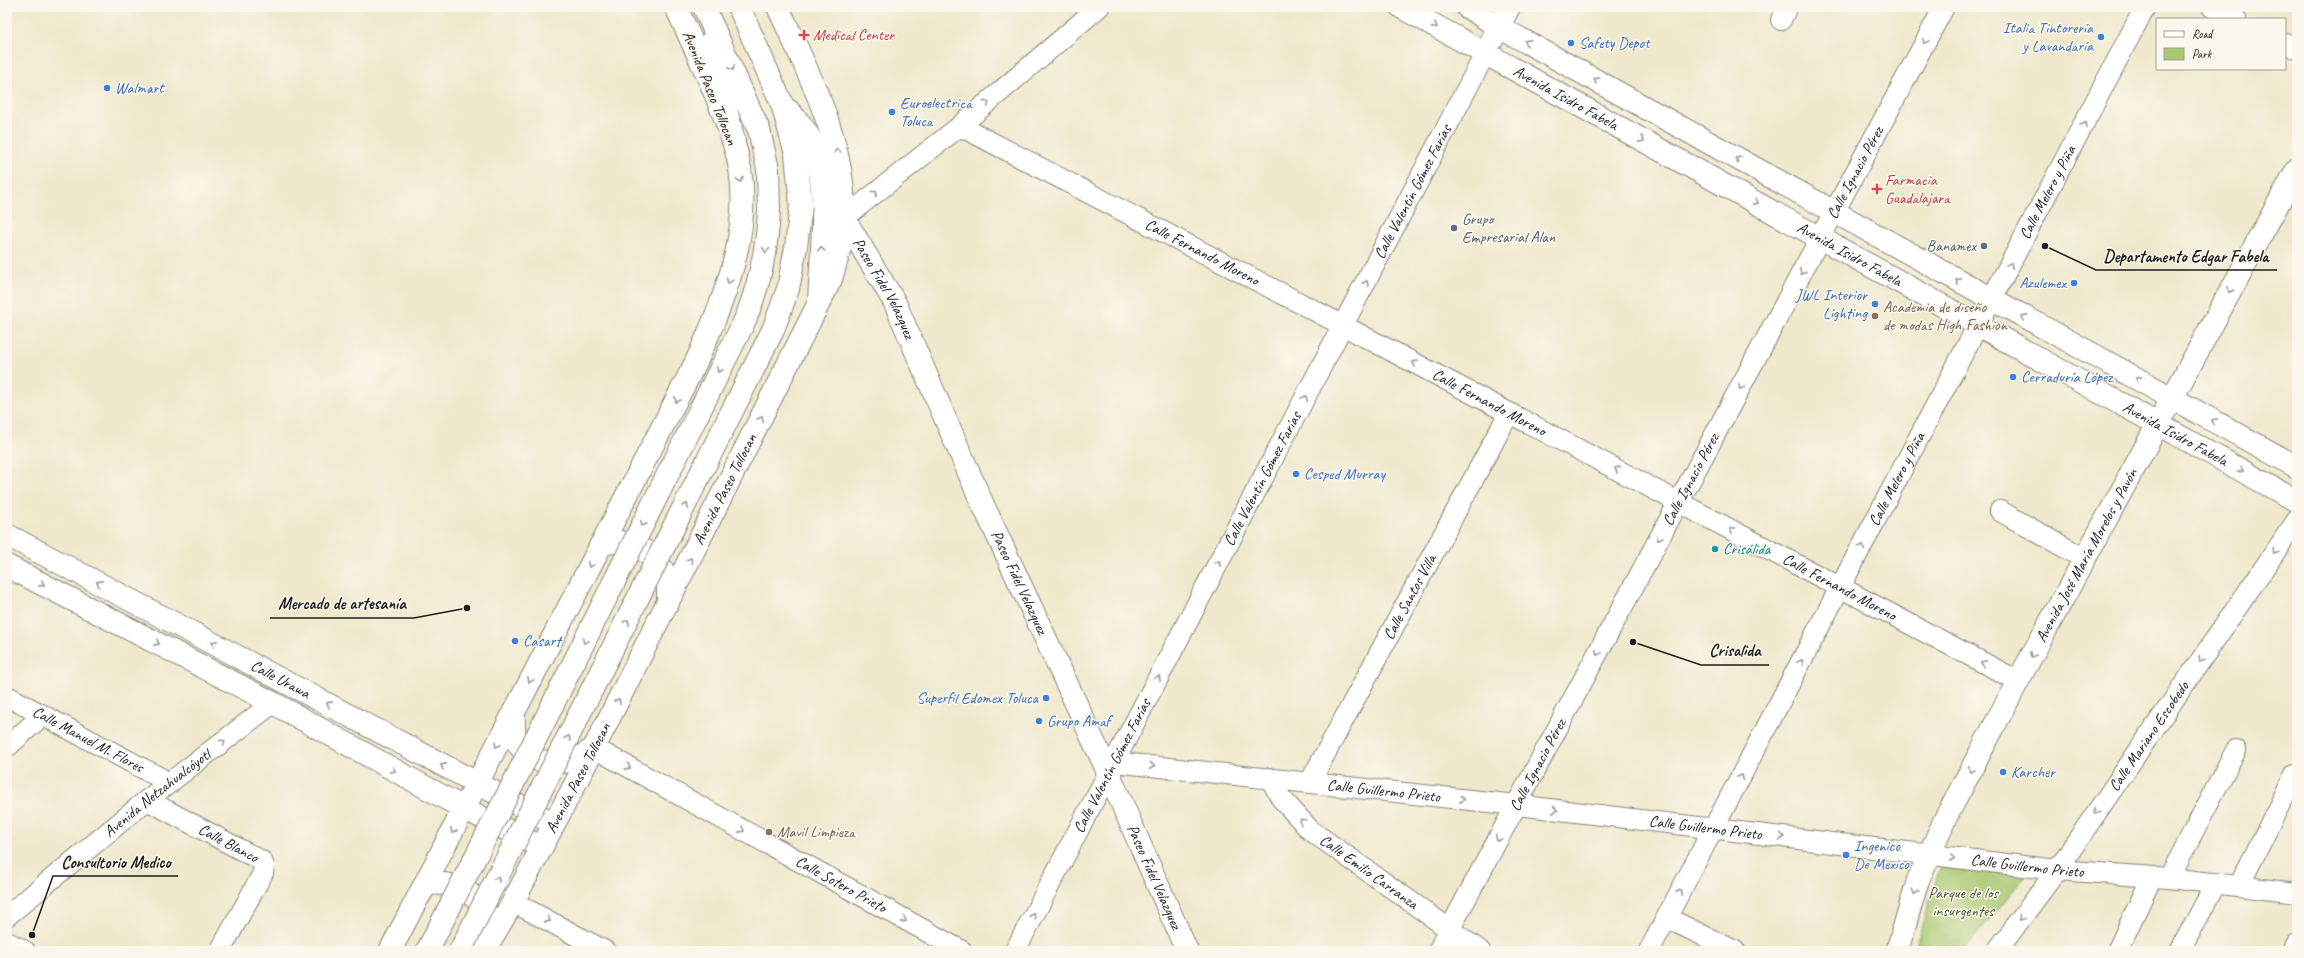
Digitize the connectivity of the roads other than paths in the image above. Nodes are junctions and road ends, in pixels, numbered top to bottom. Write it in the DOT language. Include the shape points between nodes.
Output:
graph roads {
  1 [pos="676,7"];
  2 [pos="703,7"];
  3 [pos="739,7"];
  4 [pos="778,7"];
  5 [pos="1099,7"];
  6 [pos="1401,7"];
  7 [pos="1467,7"];
  8 [pos="1509,7"];
  9 [pos="1944,7"];
  10 [pos="2145,7"];
  11 [pos="2212,7"];
  12 [pos="2234,18"];
  13 [pos="1499,27"];
  14 [pos="2286,44"];
  15 [pos="2297,49"];
  16 [pos="1485,54"];
  17 [pos="782,104"];
  18 [pos="960,126"];
  19 [pos="734,141"];
  20 [pos="2297,169"];
  21 [pos="1834,212"];
  22 [pos="844,218"];
  23 [pos="1820,238"];
  24 [pos="1992,300"];
  25 [pos="820,302"];
  26 [pos="1979,325"];
  27 [pos="1344,326"];
  28 [pos="2172,398"];
  29 [pos="1509,413"];
  30 [pos="2158,424"];
  31 [pos="2297,467"];
  32 [pos="2297,501"];
  33 [pos="1679,502"];
  34 [pos="2000,512"];
  35 [pos="2297,520"];
  36 [pos="7,535"];
  37 [pos="600,546"];
  38 [pos="2084,559"];
  39 [pos="7,566"];
  40 [pos="1841,587"];
  41 [pos="668,602"];
  42 [pos="2018,681"];
  43 [pos="7,696"];
  44 [pos="273,703"];
  45 [pos="514,710"];
  46 [pos="43,715"];
  47 [pos="7,747"];
  48 [pos="594,748"];
  49 [pos="2236,750"];
  50 [pos="1110,767"];
  51 [pos="2295,774"];
  52 [pos="1270,778"];
  53 [pos="1310,782"];
  54 [pos="170,783"];
  55 [pos="478,784"];
  56 [pos="147,800"];
  57 [pos="1517,805"];
  58 [pos="465,809"];
  59 [pos="554,824"];
  60 [pos="1713,829"];
  61 [pos="541,847"];
  62 [pos="1928,855"];
  63 [pos="2057,870"];
  64 [pos="2161,878"];
  65 [pos="2216,883"];
  66 [pos="2239,886"];
  67 [pos="2297,893"];
  68 [pos="418,897"];
  69 [pos="513,902"];
  70 [pos="7,916"];
  71 [pos="1667,918"];
  72 [pos="1450,929"];
  73 [pos="7,942"];
  74 [pos="488,943"];
  75 [pos="2297,944"];
  76 [pos="25,951"];
  77 [pos="220,951"];
  78 [pos="390,951"];
  79 [pos="427,951"];
  80 [pos="460,951"];
  81 [pos="605,951"];
  82 [pos="962,951"];
  83 [pos="1015,951"];
  84 [pos="1187,951"];
  85 [pos="1438,951"];
  86 [pos="1480,951"];
  87 [pos="1649,951"];
  88 [pos="1735,951"];
  89 [pos="1897,951"];
  90 [pos="1997,951"];
  91 [pos="2117,951"];
  92 [pos="2180,951"];
  93 [pos="2293,951"];
  1 -- 19 [label="main road, Avenida Paseo Tollocan"];
  2 -- 19 [label="main road"];
  2 -- 79 [label="main road, Avenida Paseo Tollocan, one-way, bridge" via="759,130 768,169 769,211 765,257 753,300 517,777"];
  3 -- 17 [label="main road, Avenida Paseo Tollocan"];
  22 -- 4 [label="main road, Avenida Paseo Tollocan, one-way" via="842,171 833,133"];
  18 -- 5 [label="street, one-way"];
  6 -- 16 [label="main road, Avenida Isidro Fabela, one-way"];
  7 -- 13 [label="main road, Avenida Isidro Fabela"];
  8 -- 13 [label="main road, Calle Valentín Gómez Farías"];
  9 -- 21 [label="street, Calle Ignacio Pérez, one-way"];
  24 -- 10 [label="street, Calle Melero y Piña, one-way"];
  11 -- 12 [label="street"];
  13 -- 16 [label="main road, Calle Valentín Gómez Farías"];
  21 -- 13 [label="main road, Avenida Isidro Fabela, one-way"];
  14 -- 15 [label="street"];
  16 -- 23 [label="main road, Avenida Isidro Fabela, one-way"];
  27 -- 16 [label="street, Calle Valentín Gómez Farías, one-way"];
  25 -- 17 [label="main road, one-way" via="821,175 812,143 801,124"];
  80 -- 17 [label="main road, Avenida Paseo Tollocan, one-way, bridge" via="770,336 788,289 801,205 796,154"];
  22 -- 18 [label="street, one-way"];
  18 -- 27 [label="street, Calle Fernando Moreno"];
  19 -- 37 [label="main road, Avenida Paseo Tollocan, one-way" via="742,186 742,208 736,252 724,297 696,362"];
  20 -- 28 [label="main road, Avenida José María Morelos y Pavón, one-way"];
  21 -- 23 [label="street, Calle Ignacio Pérez"];
  24 -- 21 [label="main road, Avenida Isidro Fabela, one-way"];
  22 -- 25 [label="main road, Avenida Paseo Tollocan" via="842,243 831,279"];
  22 -- 50 [label="main road, Paseo Fidel Velazquez" via="895,303 979,496"];
  23 -- 26 [label="main road, Avenida Isidro Fabela"];
  23 -- 33 [label="street, Calle Ignacio Pérez, one-way"];
  24 -- 26 [label="street, Calle Melero y Piña"];
  28 -- 24 [label="main road, Avenida Isidro Fabela, one-way"];
  41 -- 25 [label="main road, Avenida Paseo Tollocan, one-way"];
  26 -- 30 [label="main road, Avenida Isidro Fabela"];
  40 -- 26 [label="street, Calle Melero y Piña, one-way"];
  29 -- 27 [label="street, Calle Fernando Moreno, one-way"];
  50 -- 27 [label="street, Calle Valentín Gómez Farías, one-way"];
  28 -- 30 [label="main road, Avenida José María Morelos y Pavón"];
  31 -- 28 [label="main road, Avenida Isidro Fabela, one-way"];
  33 -- 29 [label="street, Calle Fernando Moreno, one-way"];
  29 -- 53 [label="street, Calle Santos Villa"];
  30 -- 32 [label="main road, Avenida Isidro Fabela, one-way"];
  30 -- 38 [label="main road, Avenida José María Morelos y Pavón"];
  40 -- 33 [label="street, Calle Fernando Moreno, one-way"];
  33 -- 57 [label="street, Calle Ignacio Pérez, one-way"];
  34 -- 38 [label="street"];
  35 -- 63 [label="street, Calle Mariano Escobedo, one-way"];
  55 -- 36 [label="main road, Calle Urawa, one-way"];
  37 -- 41 [label="main road" via="608,542 633,544 654,557 666,578"];
  37 -- 45 [label="main road, Avenida Paseo Tollocan, one-way"];
  38 -- 42 [label="main road, Avenida José María Morelos y Pavón, one-way"];
  39 -- 44 [label="main road, Calle Urawa, one-way"];
  42 -- 40 [label="street, Calle Fernando Moreno, one-way"];
  60 -- 40 [label="street, Calle Melero y Piña, one-way"];
  48 -- 41 [label="main road, Avenida Paseo Tollocan, one-way"];
  42 -- 62 [label="main road, Avenida José María Morelos y Pavón, one-way"];
  43 -- 46 [label="street, Calle Manuel M. Flores"];
  54 -- 44 [label="street, Avenida Netzahualcóyotl, one-way"];
  44 -- 58 [label="main road, Calle Urawa, one-way"];
  45 -- 48 [label="main road" via="515,737 521,749 538,760 567,762"];
  45 -- 55 [label="main road, Avenida Paseo Tollocan, one-way"];
  46 -- 47 [label="street"];
  46 -- 54 [label="street, Calle Manuel M. Flores"];
  48 -- 59 [label="main road, Avenida Paseo Tollocan"];
  48 -- 82 [label="street, Calle Sotero Prieto, one-way"];
  49 -- 64 [label="street"];
  50 -- 52 [label="street, Calle Guillermo Prieto, one-way"];
  83 -- 50 [label="street, Calle Valentín Gómez Farías, one-way"];
  50 -- 84 [label="main road, Paseo Fidel Velazquez"];
  51 -- 66 [label="street"];
  52 -- 53 [label="street, Calle Guillermo Prieto"];
  72 -- 52 [label="street, Calle Emilio Carranza, one-way" via="1310,830 1281,798"];
  53 -- 57 [label="street, Calle Guillermo Prieto, one-way"];
  54 -- 56 [label="street, Avenida Netzahualcóyotl"];
  55 -- 58 [label="main road, Avenida Paseo Tollocan"];
  55 -- 59 [label="main road, Calle Urawa"];
  56 -- 70 [label="street, Avenida Netzahualcóyotl"];
  56 -- 77 [label="street, Calle Blanco" via="262,861 262,873"];
  57 -- 60 [label="street, Calle Guillermo Prieto, one-way"];
  57 -- 72 [label="street, Calle Ignacio Pérez, one-way"];
  58 -- 61 [label="main road, Calle Urawa"];
  58 -- 68 [label="main road, Avenida Paseo Tollocan, one-way"];
  59 -- 61 [label="main road, Avenida Paseo Tollocan"];
  60 -- 62 [label="street, Calle Guillermo Prieto, one-way"];
  71 -- 60 [label="street, Calle Melero y Piña, one-way"];
  61 -- 69 [label="main road, Avenida Paseo Tollocan"];
  62 -- 63 [label="street, Calle Guillermo Prieto, one-way"];
  62 -- 89 [label="main road, Avenida José María Morelos y Pavón, one-way"];
  63 -- 64 [label="street, Calle Guillermo Prieto"];
  63 -- 90 [label="street, Calle Mariano Escobedo, one-way"];
  64 -- 65 [label="street, Calle Guillermo Prieto"];
  64 -- 91 [label="street"];
  65 -- 66 [label="street, Calle Guillermo Prieto"];
  65 -- 92 [label="street"];
  66 -- 67 [label="street, Calle Guillermo Prieto"];
  68 -- 74 [label="main road" via="428,884 439,883 462,888 472,894 484,907 491,923"];
  68 -- 78 [label="main road, Avenida Paseo Tollocan"];
  69 -- 74 [label="main road, Avenida Paseo Tollocan"];
  69 -- 81 [label="street, one-way"];
  71 -- 87 [label="street, Calle Melero y Piña"];
  71 -- 88 [label="street"];
  72 -- 85 [label="street, Calle Ignacio Pérez"];
  72 -- 86 [label="street, Calle Emilio Carranza"];
  73 -- 76 [label="street"];
  75 -- 93 [label="street"];
}
